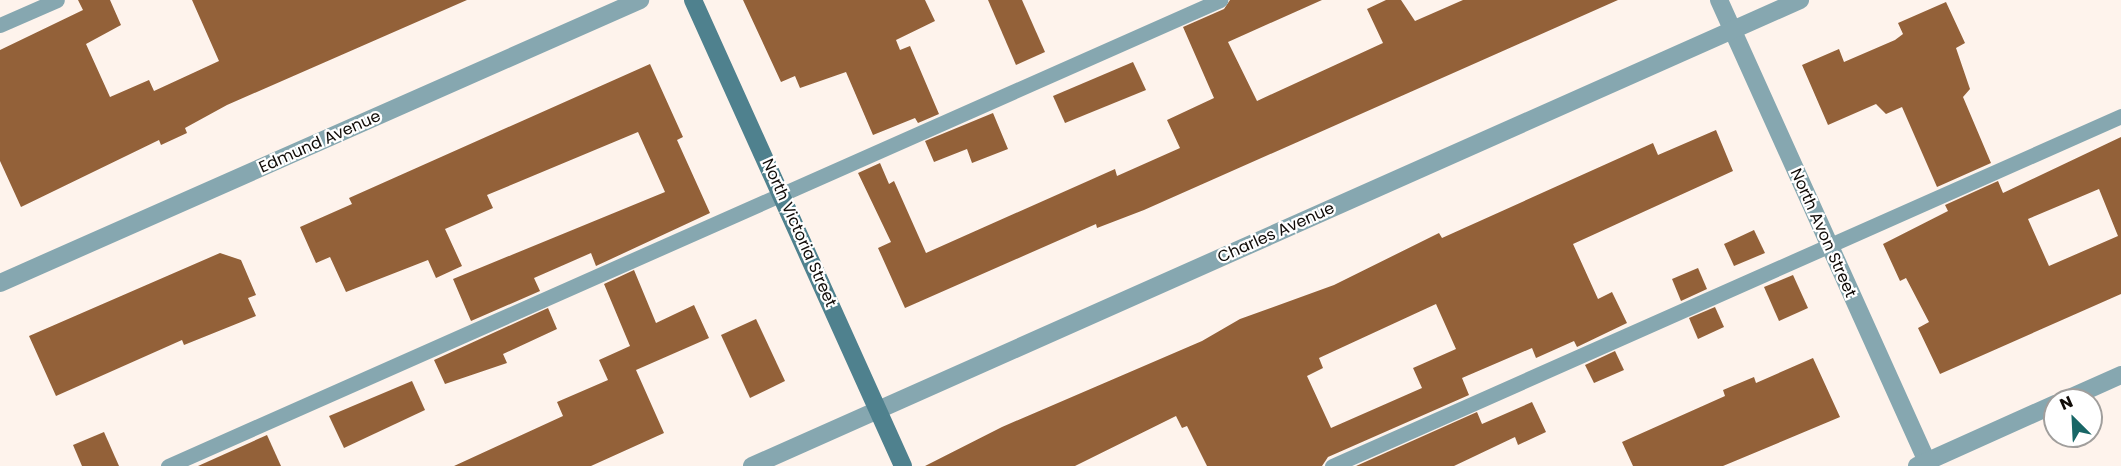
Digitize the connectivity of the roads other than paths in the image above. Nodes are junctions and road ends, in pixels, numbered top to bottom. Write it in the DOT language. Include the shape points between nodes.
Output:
graph roads {
  1 [pos="57,0"];
  2 [pos="640,0"];
  3 [pos="693,0"];
  4 [pos="1220,0"];
  5 [pos="1719,0"];
  6 [pos="1800,0"];
  7 [pos="0,25"];
  8 [pos="1733,30"];
  9 [pos="2121,116"];
  10 [pos="782,195"];
  11 [pos="1829,246"];
  12 [pos="0,283"];
  13 [pos="2121,375"];
  14 [pos="2092,388"];
  15 [pos="2043,409"];
  16 [pos="878,410"];
  17 [pos="1924,464"];
  18 [pos="168,466"];
  19 [pos="752,466"];
  20 [pos="903,466"];
  21 [pos="1332,466"];
  1 -- 7 [label="lane"];
  2 -- 12 [label="street, Edmund Avenue"];
  3 -- 10 [label="street, North Victoria Street"];
  4 -- 10 [label="lane"];
  5 -- 8 [label="street, North Avon Street"];
  6 -- 8 [label="street, Charles Avenue"];
  8 -- 11 [label="street, North Avon Street"];
  8 -- 16 [label="street, Charles Avenue"];
  9 -- 11 [label="lane"];
  10 -- 16 [label="street, North Victoria Street"];
  10 -- 18 [label="lane"];
  11 -- 17 [label="street, North Avon Street"];
  11 -- 21 [label="lane"];
  13 -- 14 [label="street"];
  15 -- 17 [label="street"];
  16 -- 19 [label="street, Charles Avenue"];
  16 -- 20 [label="street, North Victoria Street"];
}
